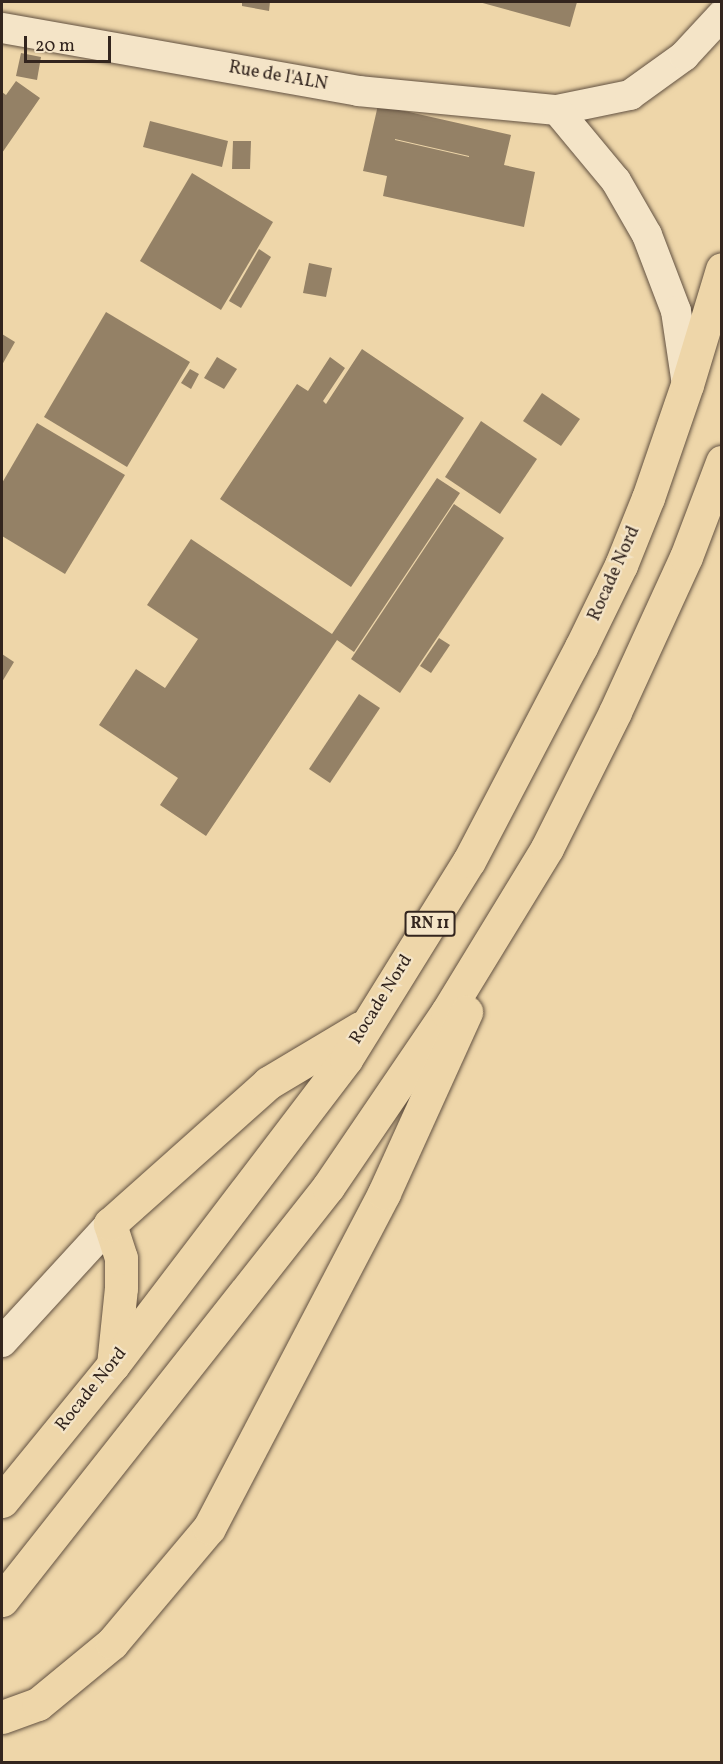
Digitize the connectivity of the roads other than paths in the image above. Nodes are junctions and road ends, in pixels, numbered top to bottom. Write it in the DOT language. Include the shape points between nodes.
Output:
graph roads {
  1 [pos="722,15"];
  2 [pos="2,28"];
  3 [pos="557,110"];
  4 [pos="722,269"];
  5 [pos="687,384"];
  6 [pos="722,462"];
  7 [pos="514,904"];
  8 [pos="368,1024"];
  9 [pos="110,1224"];
  10 [pos="2,1341"];
  11 [pos="113,1365"];
  12 [pos="2,1501"];
  13 [pos="2,1600"];
  14 [pos="2,1717"];
  1 -- 3 [label="street, Rue de l'ALN" via="684,56 630,95"];
  2 -- 3 [label="street, Rue de l'ALN" via="358,91"];
  3 -- 5 [label="street" via="616,181 647,235 676,311"];
  4 -- 5 [label="highway, Rocade Nord / RN 11"];
  5 -- 8 [label="highway, Rocade Nord / RN 11" via="621,565 581,647 469,861"];
  6 -- 7 [label="highway" via="686,557 615,712 547,848"];
  7 -- 13 [label="highway" via="447,1012 328,1187"];
  7 -- 14 [label="highway" via="384,1193 209,1528 112,1643 38,1704"];
  8 -- 9 [label="highway" via="268,1083"];
  8 -- 11 [label="highway, Rocade Nord / RN 11" via="346,1059"];
  9 -- 10 [label="street"];
  9 -- 11 [label="highway" via="121,1258"];
  11 -- 12 [label="highway, Rocade Nord / RN 11"];
}
